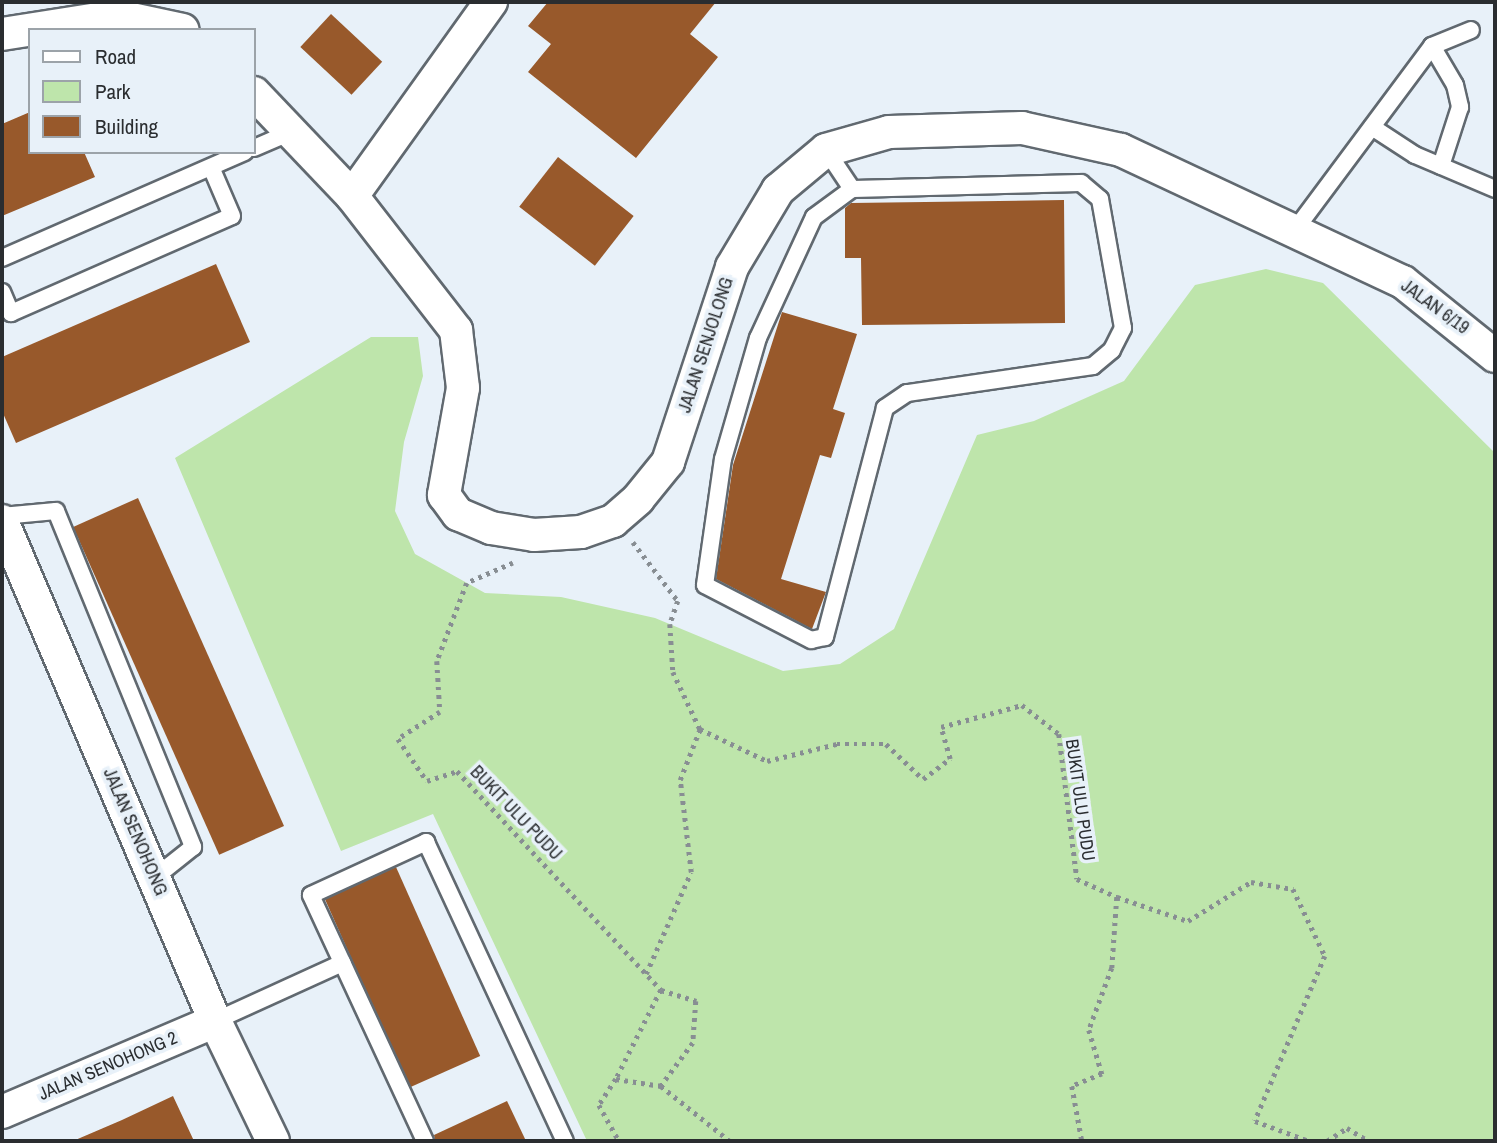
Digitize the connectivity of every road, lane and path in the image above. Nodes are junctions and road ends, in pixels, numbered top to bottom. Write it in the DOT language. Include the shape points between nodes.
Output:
graph roads {
  1 [pos="491,2"];
  2 [pos="40,28"];
  3 [pos="174,28"];
  4 [pos="28,30"];
  5 [pos="1471,30"];
  6 [pos="2,34"];
  7 [pos="1432,46"];
  8 [pos="256,95"];
  9 [pos="1372,127"];
  10 [pos="291,132"];
  11 [pos="256,147"];
  12 [pos="826,150"];
  13 [pos="240,154"];
  14 [pos="1441,166"];
  15 [pos="211,167"];
  16 [pos="852,189"];
  17 [pos="1495,189"];
  18 [pos="352,196"];
  19 [pos="1292,234"];
  20 [pos="2,258"];
  21 [pos="2,292"];
  22 [pos="1495,356"];
  23 [pos="2,518"];
  24 [pos="613,521"];
  25 [pos="518,560"];
  26 [pos="11,569"];
  27 [pos="700,729"];
  28 [pos="154,878"];
  29 [pos="1117,897"];
  30 [pos="342,962"];
  31 [pos="646,974"];
  32 [pos="661,990"];
  33 [pos="215,1021"];
  34 [pos="616,1079"];
  35 [pos="661,1086"];
  36 [pos="2,1112"];
  37 [pos="273,1141"];
  38 [pos="425,1141"];
  39 [pos="565,1141"];
  40 [pos="620,1141"];
  41 [pos="730,1141"];
  42 [pos="1082,1141"];
  43 [pos="1309,1141"];
  44 [pos="1326,1141"];
  45 [pos="1369,1141"];
  1 -- 18 [label="street"];
  2 -- 3 [label="street" via="117,16"];
  4 -- 6 [label="street"];
  5 -- 7 [label="lane"];
  7 -- 9 [label="lane"];
  7 -- 14 [label="lane" via="1460,107"];
  8 -- 10 [label="street, JALAN SENJOLONG"];
  9 -- 14 [label="lane"];
  9 -- 19 [label="lane"];
  10 -- 11 [label="lane"];
  10 -- 18 [label="street, JALAN SENJOLONG"];
  12 -- 16 [label="lane"];
  12 -- 19 [label="street, JALAN SENJOLONG" via="889,132 945,128 1076,136 1209,188"];
  12 -- 24 [label="street, JALAN SENJOLONG" via="778,190 755,223 732,267 668,462"];
  13 -- 15 [label="lane"];
  14 -- 17 [label="lane"];
  15 -- 20 [label="lane"];
  15 -- 21 [label="lane" via="232,216 11,313"];
  16 -- 16 [label="lane" via="1089,186 1100,199 1123,328 1093,366 907,393 885,408 825,637 811,640 705,585 705,562 723,459 758,338 814,217"];
  18 -- 24 [label="street, JALAN SENJOLONG" via="456,330 463,388 444,495 458,514 534,535 581,532"];
  19 -- 22 [label="street, JALAN 6/19" via="1403,282"];
  23 -- 26 [label="street, JALAN SENOHONG"];
  23 -- 28 [label="lane" via="56,511 192,847"];
  24 -- 27 [label="path" via="678,601 670,624 673,673"];
  25 -- 31 [label="path, BUKIT ULU PUDU" via="467,583 437,660 440,712 398,739 427,781 457,771"];
  26 -- 28 [label="street, JALAN SENOHONG"];
  27 -- 29 [label="path, BUKIT ULU PUDU" via="767,761 837,744 886,744 923,779 950,759 941,727 1022,705 1059,734 1077,879"];
  27 -- 31 [label="path" via="680,780 691,872"];
  28 -- 33 [label="street, JALAN SENOHONG"];
  29 -- 42 [label="path" via="1112,968 1089,1030 1102,1074 1072,1086"];
  29 -- 43 [label="path, BUKIT ULU PUDU" via="1188,921 1251,882 1293,889 1325,956 1255,1121"];
  30 -- 33 [label="lane"];
  30 -- 38 [label="lane"];
  30 -- 39 [label="lane" via="311,895 426,842"];
  31 -- 32 [label="path, BUKIT ULU PUDU"];
  32 -- 34 [label="path"];
  32 -- 35 [label="path" via="696,1001 693,1043"];
  33 -- 36 [label="street, JALAN SENOHONG 2"];
  33 -- 37 [label="street, JALAN SENOHONG"];
  34 -- 35 [label="path"];
  34 -- 40 [label="path" via="599,1105"];
  35 -- 41 [label="path"];
  44 -- 45 [label="path" via="1347,1128"];
}
